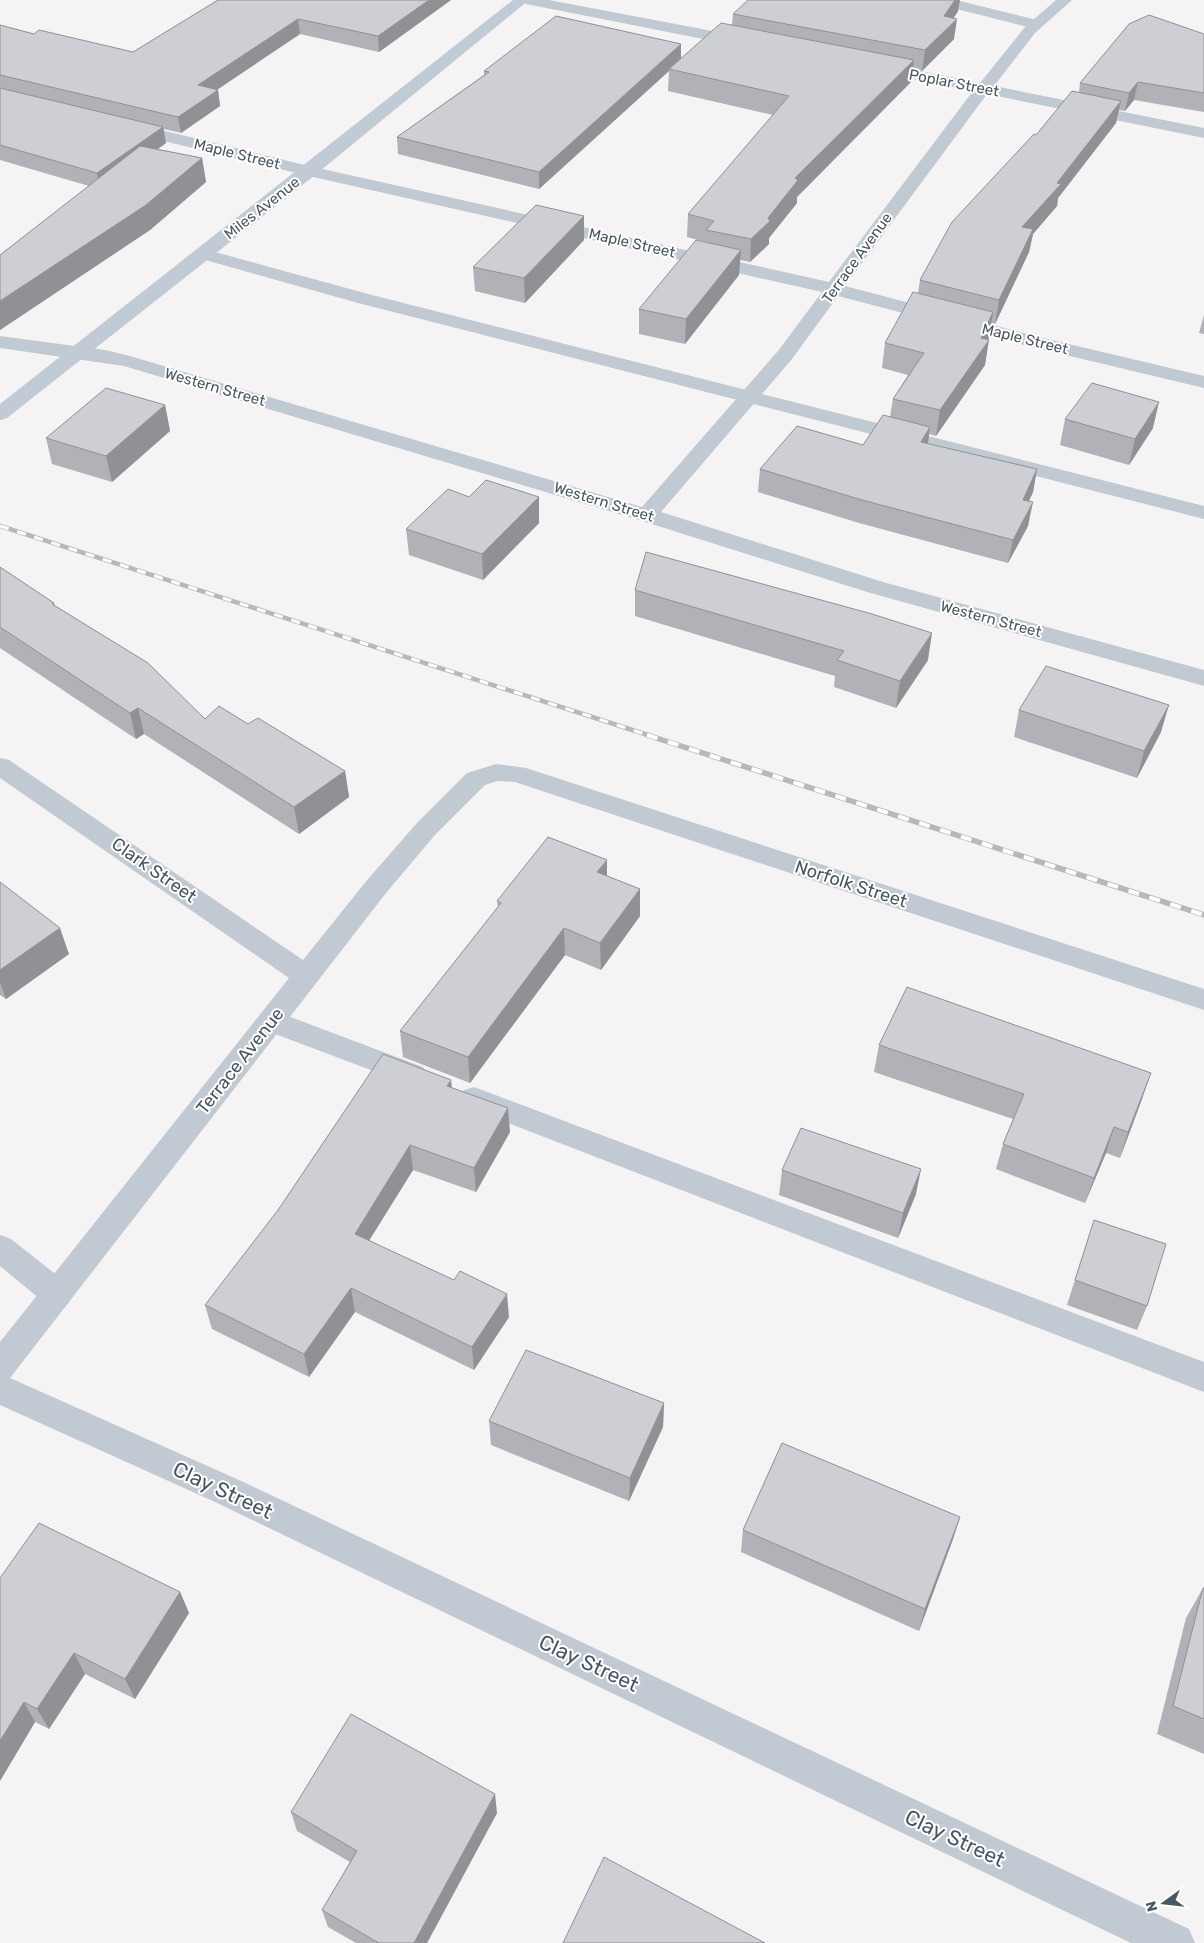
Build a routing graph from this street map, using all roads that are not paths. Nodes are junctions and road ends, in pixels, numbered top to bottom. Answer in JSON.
{"nodes":[{"id":1,"x":522,"y":0,"type":"edge"},
{"id":2,"x":526,"y":0,"type":"edge"},
{"id":3,"x":938,"y":0,"type":"edge"},
{"id":4,"x":1065,"y":0,"type":"edge"},
{"id":5,"x":977,"y":4,"type":"edge"},
{"id":6,"x":1036,"y":24,"type":"junction"},
{"id":7,"x":761,"y":45,"type":"edge"},
{"id":8,"x":858,"y":64,"type":"edge"},
{"id":9,"x":983,"y":89,"type":"junction"},
{"id":10,"x":108,"y":123,"type":"edge"},
{"id":11,"x":1204,"y":133,"type":"edge"},
{"id":12,"x":309,"y":171,"type":"junction"},
{"id":13,"x":204,"y":254,"type":"junction"},
{"id":14,"x":834,"y":289,"type":"junction"},
{"id":15,"x":0,"y":342,"type":"edge"},
{"id":16,"x":78,"y":352,"type":"junction"},
{"id":17,"x":1204,"y":382,"type":"edge"},
{"id":18,"x":748,"y":397,"type":"junction"},
{"id":19,"x":0,"y":414,"type":"edge"},
{"id":20,"x":1204,"y":513,"type":"edge"},
{"id":21,"x":647,"y":515,"type":"junction"},
{"id":22,"x":1204,"y":678,"type":"edge"},
{"id":23,"x":0,"y":766,"type":"edge"},
{"id":24,"x":496,"y":772,"type":"joint"},
{"id":25,"x":306,"y":976,"type":"junction"},
{"id":26,"x":1204,"y":1000,"type":"edge"},
{"id":27,"x":272,"y":1021,"type":"junction"},
{"id":28,"x":0,"y":1248,"type":"edge"},
{"id":29,"x":57,"y":1294,"type":"junction"},
{"id":30,"x":0,"y":1367,"type":"edge"},
{"id":31,"x":1204,"y":1377,"type":"edge"},
{"id":32,"x":0,"y":1389,"type":"edge"},
{"id":33,"x":1176,"y":1943,"type":"edge"}],
"edges":[{"from":1,"to":12,"type":"street","name":"Miles Avenue"},
{"from":2,"to":7,"type":"street"},
{"from":3,"to":5,"type":"street"},
{"from":4,"to":6,"type":"street","name":"Terrace Avenue"},
{"from":5,"to":6,"type":"street"},
{"from":6,"to":9,"type":"street","name":"Terrace Avenue"},
{"from":8,"to":9,"type":"street","name":"Poplar Street"},
{"from":9,"to":11,"type":"street","name":"Poplar Street"},
{"from":9,"to":14,"type":"street","name":"Terrace Avenue"},
{"from":10,"to":12,"type":"street","name":"Maple Street"},
{"from":12,"to":13,"type":"street","name":"Miles Avenue"},
{"from":12,"to":14,"type":"street","name":"Maple Street"},
{"from":13,"to":16,"type":"street","name":"Miles Avenue"},
{"from":13,"to":18,"type":"street"},
{"from":14,"to":17,"type":"street","name":"Maple Street"},
{"from":14,"to":18,"type":"street","name":"Terrace Avenue"},
{"from":15,"to":16,"type":"street","name":"Western Street"},
{"from":16,"to":19,"type":"street","name":"Miles Avenue"},
{"from":16,"to":21,"type":"street","name":"Western Street"},
{"from":18,"to":20,"type":"street"},
{"from":18,"to":21,"type":"street","name":"Terrace Avenue"},
{"from":21,"to":22,"type":"street","name":"Western Street"},
{"from":23,"to":25,"type":"street","name":"Clark Street"},
{"from":24,"to":25,"type":"street","name":"Terrace Avenue"},
{"from":24,"to":26,"type":"street","name":"Norfolk Street"},
{"from":25,"to":27,"type":"street","name":"Terrace Avenue"},
{"from":27,"to":29,"type":"street","name":"Terrace Avenue"},
{"from":27,"to":31,"type":"street"},
{"from":28,"to":29,"type":"street"},
{"from":29,"to":30,"type":"street","name":"Terrace Avenue"},
{"from":32,"to":33,"type":"street","name":"Clay Street"}]}
